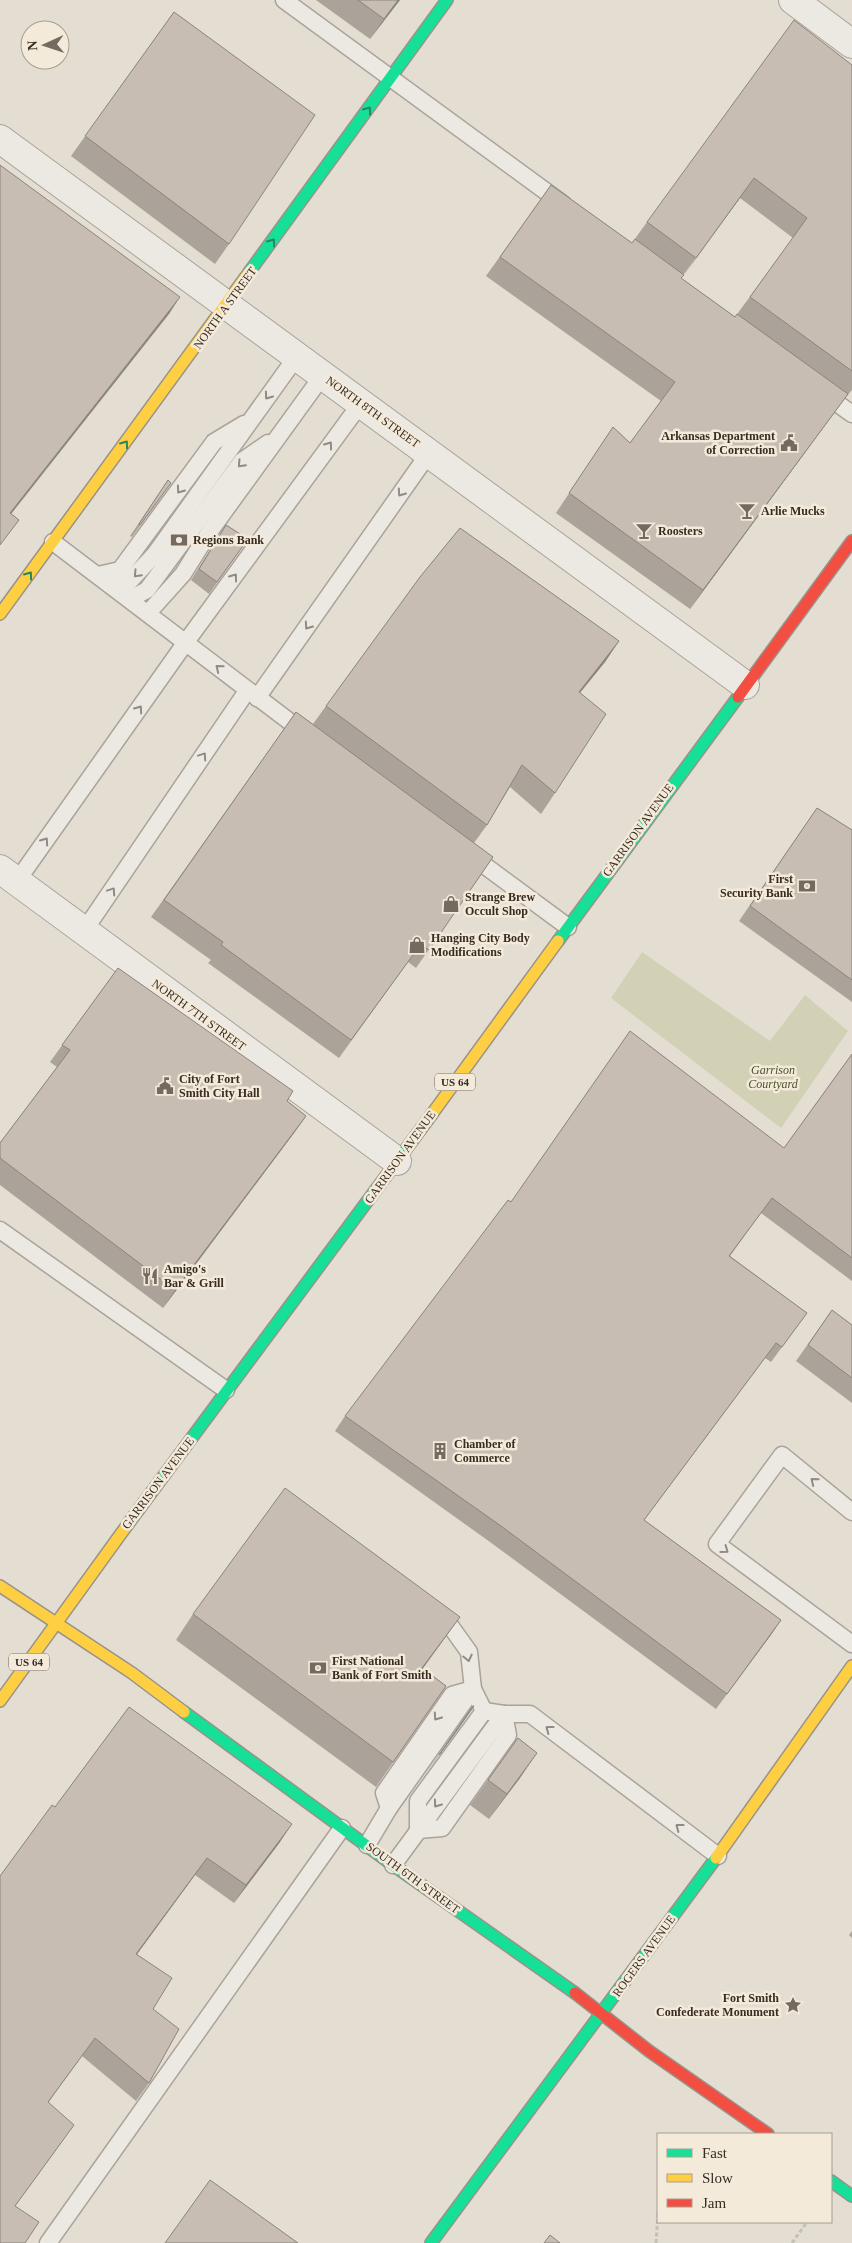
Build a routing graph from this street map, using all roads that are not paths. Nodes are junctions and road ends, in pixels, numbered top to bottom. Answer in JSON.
{"nodes":[{"id":1,"x":284,"y":0,"type":"edge"},
{"id":2,"x":447,"y":0,"type":"edge"},
{"id":3,"x":793,"y":0,"type":"edge"},
{"id":4,"x":852,"y":44,"type":"edge"},
{"id":5,"x":390,"y":78,"type":"junction"},
{"id":6,"x":0,"y":139,"type":"edge"},
{"id":7,"x":573,"y":212,"type":"edge"},
{"id":8,"x":227,"y":305,"type":"junction"},
{"id":9,"x":297,"y":356,"type":"junction"},
{"id":10,"x":323,"y":375,"type":"junction"},
{"id":11,"x":806,"y":381,"type":"edge"},
{"id":12,"x":361,"y":403,"type":"junction"},
{"id":13,"x":852,"y":414,"type":"edge"},
{"id":14,"x":251,"y":420,"type":"junction"},
{"id":15,"x":280,"y":434,"type":"junction"},
{"id":16,"x":429,"y":453,"type":"junction"},
{"id":17,"x":852,"y":541,"type":"edge"},
{"id":18,"x":53,"y":542,"type":"junction"},
{"id":19,"x":98,"y":575,"type":"junction"},
{"id":20,"x":115,"y":588,"type":"junction"},
{"id":21,"x":130,"y":598,"type":"junction"},
{"id":22,"x":148,"y":613,"type":"junction"},
{"id":23,"x":0,"y":614,"type":"edge"},
{"id":24,"x":186,"y":642,"type":"junction"},
{"id":25,"x":745,"y":684,"type":"junction"},
{"id":26,"x":252,"y":694,"type":"junction"},
{"id":27,"x":320,"y":745,"type":"edge"},
{"id":28,"x":455,"y":844,"type":"edge"},
{"id":29,"x":8,"y":875,"type":"edge"},
{"id":30,"x":568,"y":927,"type":"junction"},
{"id":31,"x":84,"y":931,"type":"junction"},
{"id":32,"x":398,"y":1161,"type":"junction"},
{"id":33,"x":0,"y":1230,"type":"edge"},
{"id":34,"x":226,"y":1390,"type":"junction"},
{"id":35,"x":852,"y":1512,"type":"edge"},
{"id":36,"x":0,"y":1586,"type":"edge"},
{"id":37,"x":444,"y":1616,"type":"edge"},
{"id":38,"x":57,"y":1622,"type":"junction"},
{"id":39,"x":852,"y":1644,"type":"edge"},
{"id":40,"x":852,"y":1666,"type":"edge"},
{"id":41,"x":473,"y":1689,"type":"junction"},
{"id":42,"x":0,"y":1701,"type":"edge"},
{"id":43,"x":484,"y":1711,"type":"junction"},
{"id":44,"x":504,"y":1714,"type":"junction"},
{"id":45,"x":342,"y":1828,"type":"junction"},
{"id":46,"x":418,"y":1830,"type":"junction"},
{"id":47,"x":367,"y":1845,"type":"junction"},
{"id":48,"x":718,"y":1856,"type":"junction"},
{"id":49,"x":393,"y":1865,"type":"junction"},
{"id":50,"x":602,"y":2014,"type":"junction"},
{"id":51,"x":767,"y":2133,"type":"edge"},
{"id":52,"x":832,"y":2182,"type":"edge"},
{"id":53,"x":852,"y":2196,"type":"edge"},
{"id":54,"x":48,"y":2243,"type":"edge"},
{"id":55,"x":432,"y":2243,"type":"edge"}],
"edges":[{"from":1,"to":5,"type":"lane"},
{"from":2,"to":5,"type":"street","name":"NORTH A STREET"},
{"from":3,"to":4,"type":"street"},
{"from":5,"to":7,"type":"lane"},
{"from":8,"to":5,"type":"street","name":"NORTH A STREET","one_way":true},
{"from":6,"to":8,"type":"street","name":"NORTH 8TH STREET"},
{"from":8,"to":9,"type":"street","name":"NORTH 8TH STREET"},
{"from":18,"to":8,"type":"street","name":"NORTH A STREET","one_way":true},
{"from":9,"to":10,"type":"street","name":"NORTH 8TH STREET"},
{"from":9,"to":14,"type":"lane","one_way":true},
{"from":10,"to":12,"type":"street","name":"NORTH 8TH STREET"},
{"from":10,"to":15,"type":"lane"},
{"from":11,"to":13,"type":"lane"},
{"from":12,"to":16,"type":"street","name":"NORTH 8TH STREET"},
{"from":24,"to":12,"type":"lane","one_way":true},
{"from":14,"to":19,"type":"lane","one_way":true},
{"from":14,"to":20,"type":"lane","one_way":true},
{"from":15,"to":21,"type":"lane","one_way":true},
{"from":15,"to":22,"type":"lane"},
{"from":16,"to":25,"type":"street","name":"NORTH 8TH STREET"},
{"from":16,"to":26,"type":"lane","one_way":true},
{"from":17,"to":25,"type":"street","name":"GARRISON AVENUE","number":"US 64"},
{"from":18,"to":19,"type":"lane"},
{"from":23,"to":18,"type":"street","name":"NORTH A STREET","one_way":true},
{"from":19,"to":20,"type":"lane"},
{"from":20,"to":21,"type":"lane"},
{"from":21,"to":22,"type":"lane"},
{"from":22,"to":24,"type":"lane"},
{"from":26,"to":24,"type":"lane","one_way":true},
{"from":29,"to":24,"type":"lane","one_way":true},
{"from":25,"to":30,"type":"street","name":"GARRISON AVENUE","number":"US 64"},
{"from":26,"to":27,"type":"lane"},
{"from":31,"to":26,"type":"lane","one_way":true},
{"from":28,"to":30,"type":"lane"},
{"from":29,"to":31,"type":"street","name":"NORTH 7TH STREET"},
{"from":30,"to":32,"type":"street","name":"GARRISON AVENUE","number":"US 64"},
{"from":31,"to":32,"type":"street","name":"NORTH 7TH STREET"},
{"from":32,"to":34,"type":"street","name":"GARRISON AVENUE","number":"US 64"},
{"from":33,"to":34,"type":"lane"},
{"from":34,"to":38,"type":"street","name":"GARRISON AVENUE","number":"US 64"},
{"from":35,"to":39,"type":"lane","one_way":true},
{"from":36,"to":38,"type":"street","name":"SOUTH 6TH STREET"},
{"from":37,"to":41,"type":"lane","one_way":true},
{"from":38,"to":42,"type":"street","name":"GARRISON AVENUE","number":"US 64"},
{"from":38,"to":45,"type":"street","name":"SOUTH 6TH STREET"},
{"from":40,"to":48,"type":"street","name":"ROGERS AVENUE"},
{"from":41,"to":43,"type":"lane"},
{"from":41,"to":47,"type":"lane","one_way":true},
{"from":43,"to":44,"type":"lane"},
{"from":43,"to":46,"type":"lane"},
{"from":44,"to":46,"type":"lane","one_way":true},
{"from":48,"to":44,"type":"lane","one_way":true},
{"from":45,"to":47,"type":"street","name":"SOUTH 6TH STREET"},
{"from":45,"to":54,"type":"lane"},
{"from":46,"to":49,"type":"lane"},
{"from":47,"to":49,"type":"street","name":"SOUTH 6TH STREET"},
{"from":48,"to":50,"type":"street","name":"ROGERS AVENUE"},
{"from":49,"to":50,"type":"street","name":"SOUTH 6TH STREET"},
{"from":50,"to":51,"type":"street","name":"SOUTH 6TH STREET"},
{"from":50,"to":55,"type":"street","name":"ROGERS AVENUE"},
{"from":52,"to":53,"type":"street"}]}
